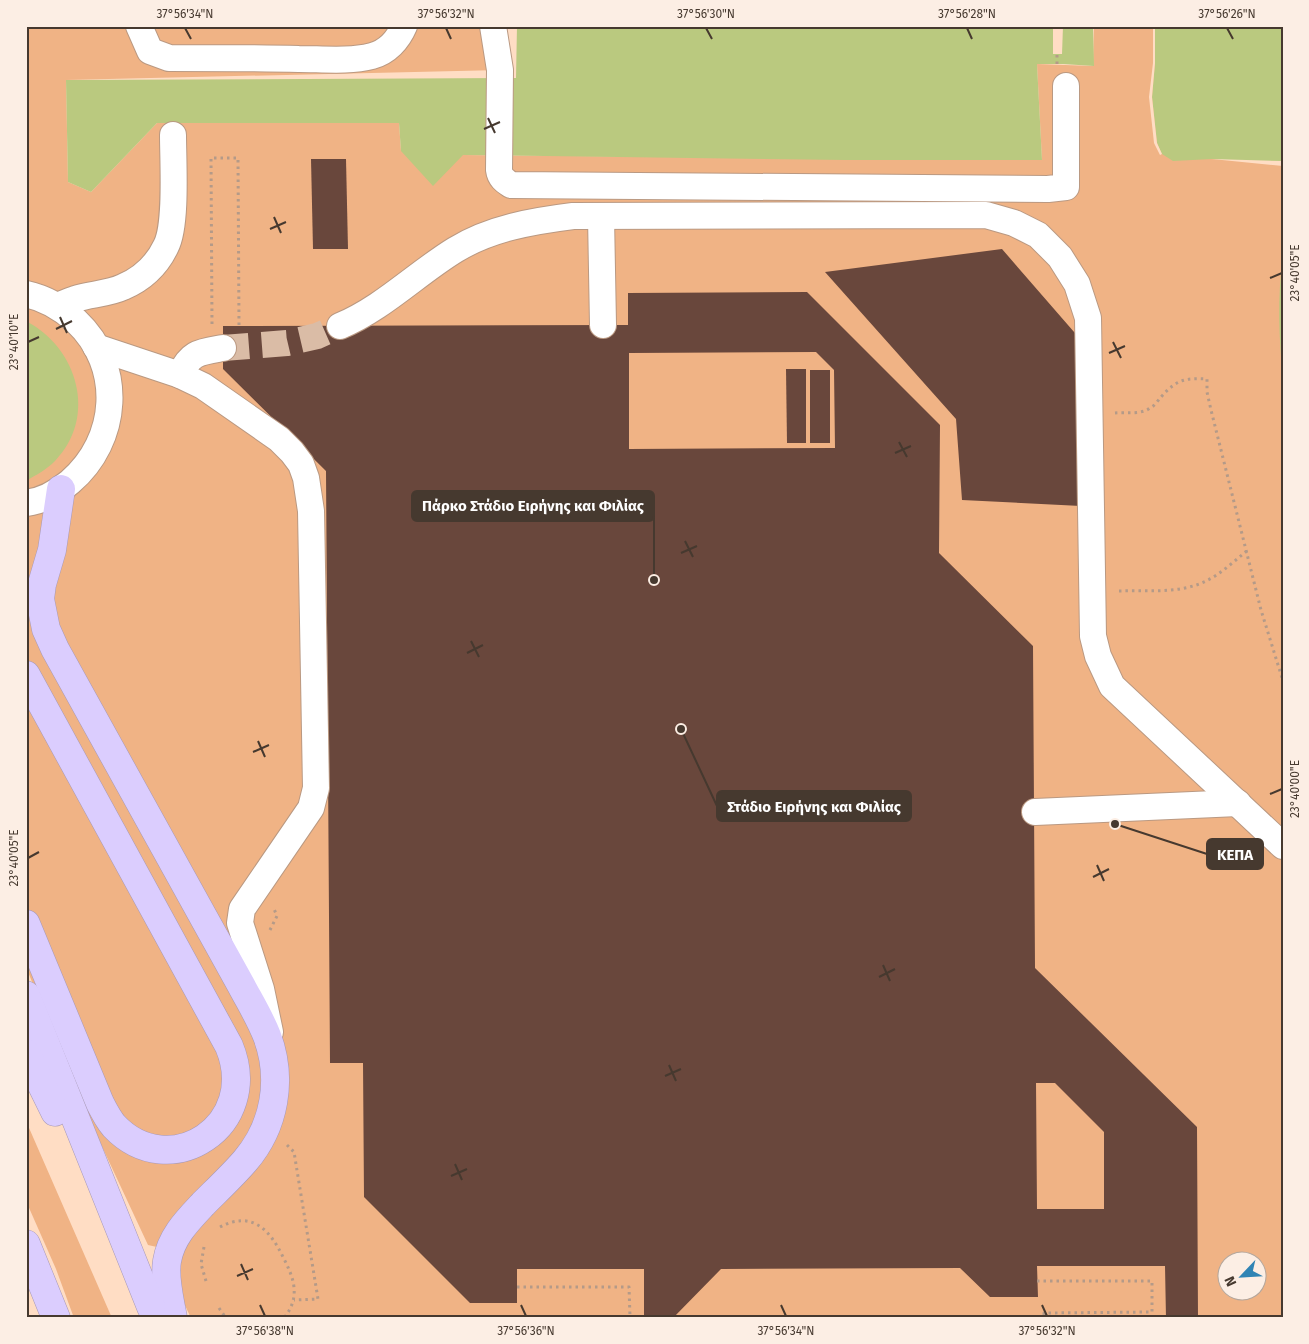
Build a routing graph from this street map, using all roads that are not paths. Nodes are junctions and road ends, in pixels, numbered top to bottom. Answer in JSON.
{"nodes":[{"id":1,"x":139,"y":26,"type":"edge"},
{"id":2,"x":404,"y":26,"type":"edge"},
{"id":3,"x":493,"y":26,"type":"edge"},
{"id":4,"x":1062,"y":75,"type":"road end"},
{"id":5,"x":173,"y":135,"type":"dead end"},
{"id":6,"x":601,"y":216,"type":"junction"},
{"id":7,"x":28,"y":293,"type":"edge"},
{"id":8,"x":57,"y":306,"type":"junction"},
{"id":9,"x":603,"y":325,"type":"dead end"},
{"id":10,"x":340,"y":326,"type":"tunnel mouth"},
{"id":11,"x":96,"y":347,"type":"junction"},
{"id":12,"x":218,"y":349,"type":"tunnel mouth"},
{"id":13,"x":180,"y":375,"type":"junction"},
{"id":14,"x":61,"y":489,"type":"junction"},
{"id":15,"x":26,"y":503,"type":"edge"},
{"id":16,"x":26,"y":675,"type":"edge"},
{"id":17,"x":1238,"y":803,"type":"junction"},
{"id":18,"x":1035,"y":812,"type":"dead end"},
{"id":19,"x":1283,"y":846,"type":"edge"},
{"id":20,"x":26,"y":924,"type":"edge"},
{"id":21,"x":26,"y":995,"type":"edge"},
{"id":22,"x":26,"y":1053,"type":"edge"},
{"id":23,"x":272,"y":1053,"type":"junction"},
{"id":24,"x":26,"y":1244,"type":"edge"},
{"id":25,"x":160,"y":1314,"type":"edge"},
{"id":26,"x":56,"y":1318,"type":"edge"}],
"edges":[{"from":1,"to":2,"type":"street"},
{"from":3,"to":4,"type":"street"},
{"from":5,"to":8,"type":"street"},
{"from":6,"to":9,"type":"street"},
{"from":6,"to":10,"type":"street"},
{"from":6,"to":17,"type":"street"},
{"from":7,"to":8,"type":"street"},
{"from":8,"to":11,"type":"street"},
{"from":11,"to":13,"type":"street"},
{"from":11,"to":14,"type":"street"},
{"from":12,"to":13,"type":"street"},
{"from":13,"to":23,"type":"street"},
{"from":14,"to":15,"type":"street"},
{"from":14,"to":23,"type":"highway"},
{"from":16,"to":20,"type":"highway"},
{"from":17,"to":18,"type":"street"},
{"from":17,"to":19,"type":"street"},
{"from":21,"to":25,"type":"highway"},
{"from":22,"to":25,"type":"highway"},
{"from":23,"to":25,"type":"highway"},
{"from":24,"to":26,"type":"highway"}]}
